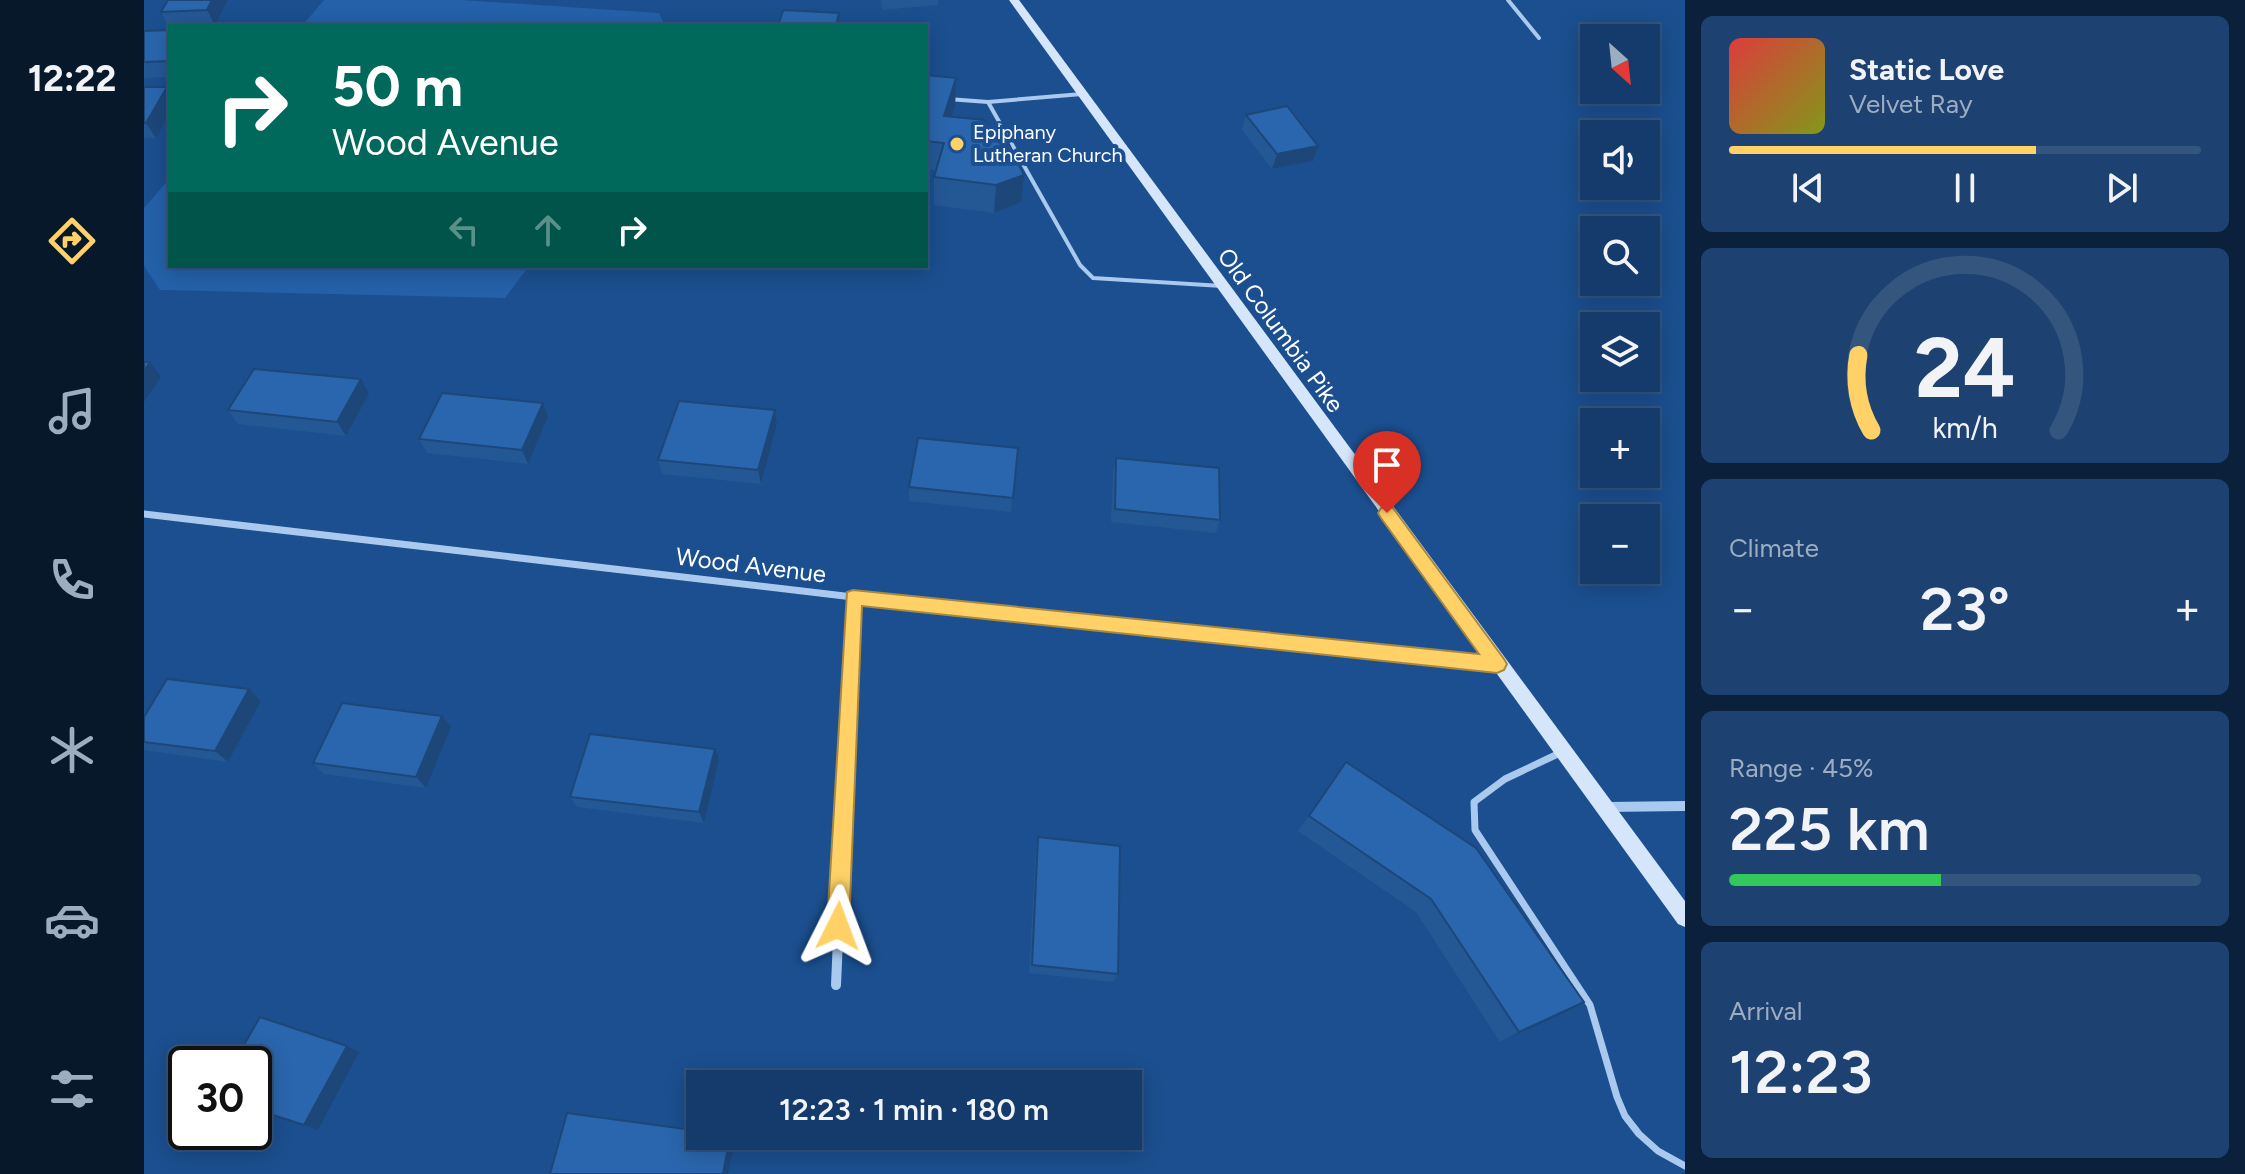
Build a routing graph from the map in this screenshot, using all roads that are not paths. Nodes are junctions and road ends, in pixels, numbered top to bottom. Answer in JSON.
{"nodes":[{"id":1,"x":1014,"y":0,"type":"edge"},
{"id":2,"x":1508,"y":0,"type":"edge"},
{"id":3,"x":1539,"y":38,"type":"dead end"},
{"id":4,"x":1082,"y":94,"type":"junction"},
{"id":5,"x":942,"y":98,"type":"edge"},
{"id":6,"x":988,"y":102,"type":"junction"},
{"id":7,"x":1222,"y":286,"type":"junction"},
{"id":8,"x":144,"y":514,"type":"edge"},
{"id":9,"x":853,"y":597,"type":"junction"},
{"id":10,"x":1497,"y":664,"type":"junction"},
{"id":11,"x":1562,"y":752,"type":"junction"},
{"id":12,"x":1685,"y":806,"type":"edge"},
{"id":13,"x":1603,"y":807,"type":"junction"},
{"id":14,"x":1685,"y":917,"type":"edge"},
{"id":15,"x":836,"y":985,"type":"dead end"},
{"id":16,"x":1685,"y":1166,"type":"edge"}],
"edges":[{"from":1,"to":4,"type":"main road","name":"Old Columbia Pike"},
{"from":2,"to":3,"type":"lane"},
{"from":4,"to":6,"type":"lane"},
{"from":4,"to":7,"type":"main road","name":"Old Columbia Pike"},
{"from":5,"to":6,"type":"lane"},
{"from":6,"to":7,"type":"lane"},
{"from":7,"to":10,"type":"main road","name":"Old Columbia Pike"},
{"from":8,"to":9,"type":"street","name":"Wood Avenue"},
{"from":9,"to":10,"type":"street","name":"Wood Avenue"},
{"from":9,"to":15,"type":"street"},
{"from":10,"to":11,"type":"main road","name":"Old Columbia Pike"},
{"from":11,"to":13,"type":"main road","name":"Old Columbia Pike"},
{"from":11,"to":16,"type":"lane"},
{"from":12,"to":13,"type":"street"},
{"from":13,"to":14,"type":"main road","name":"Old Columbia Pike"}]}
